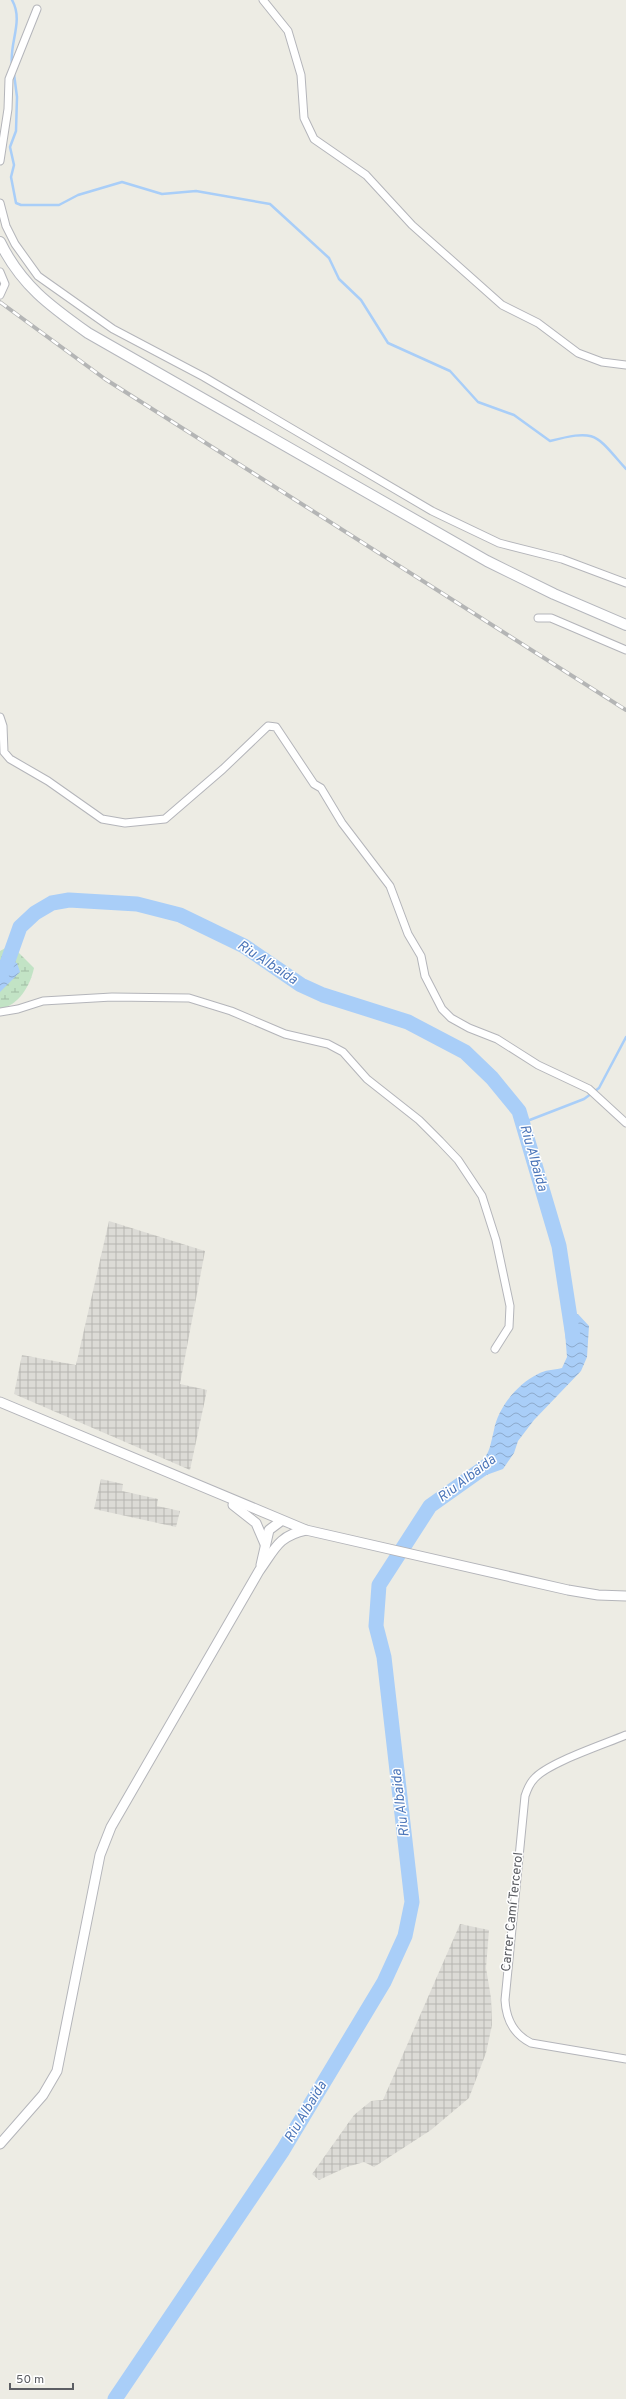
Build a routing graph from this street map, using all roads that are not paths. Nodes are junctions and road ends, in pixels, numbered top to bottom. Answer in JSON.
{"nodes":[{"id":1,"x":263,"y":0,"type":"edge"},
{"id":2,"x":37,"y":9,"type":"dead end"},
{"id":3,"x":0,"y":161,"type":"edge"},
{"id":4,"x":0,"y":203,"type":"edge"},
{"id":5,"x":0,"y":242,"type":"edge"},
{"id":6,"x":0,"y":272,"type":"edge"},
{"id":7,"x":0,"y":295,"type":"edge"},
{"id":8,"x":626,"y":365,"type":"edge"},
{"id":9,"x":626,"y":583,"type":"edge"},
{"id":10,"x":538,"y":618,"type":"dead end"},
{"id":11,"x":626,"y":625,"type":"edge"},
{"id":12,"x":626,"y":650,"type":"edge"},
{"id":13,"x":0,"y":717,"type":"edge"},
{"id":14,"x":0,"y":1012,"type":"edge"},
{"id":15,"x":626,"y":1123,"type":"edge"},
{"id":16,"x":495,"y":1349,"type":"dead end"},
{"id":17,"x":0,"y":1402,"type":"edge"},
{"id":18,"x":219,"y":1495,"type":"junction"},
{"id":19,"x":280,"y":1521,"type":"junction"},
{"id":20,"x":306,"y":1530,"type":"junction"},
{"id":21,"x":281,"y":1540,"type":"junction"},
{"id":22,"x":265,"y":1544,"type":"junction"},
{"id":23,"x":260,"y":1571,"type":"junction"},
{"id":24,"x":626,"y":1596,"type":"edge"},
{"id":25,"x":626,"y":1735,"type":"edge"},
{"id":26,"x":626,"y":2059,"type":"edge"},
{"id":27,"x":0,"y":2144,"type":"edge"}],
"edges":[{"from":1,"to":8,"type":"street"},
{"from":2,"to":3,"type":"street"},
{"from":4,"to":9,"type":"street"},
{"from":5,"to":11,"type":"main road"},
{"from":6,"to":7,"type":"street"},
{"from":10,"to":12,"type":"street"},
{"from":13,"to":15,"type":"street"},
{"from":14,"to":16,"type":"street"},
{"from":17,"to":18,"type":"street"},
{"from":18,"to":19,"type":"street"},
{"from":18,"to":22,"type":"street"},
{"from":19,"to":20,"type":"street"},
{"from":19,"to":21,"type":"street"},
{"from":19,"to":22,"type":"street"},
{"from":20,"to":21,"type":"street"},
{"from":20,"to":24,"type":"street"},
{"from":21,"to":23,"type":"street"},
{"from":22,"to":23,"type":"street"},
{"from":23,"to":27,"type":"street"},
{"from":25,"to":26,"type":"street","name":"Carrer Camí Tercerol"}]}
